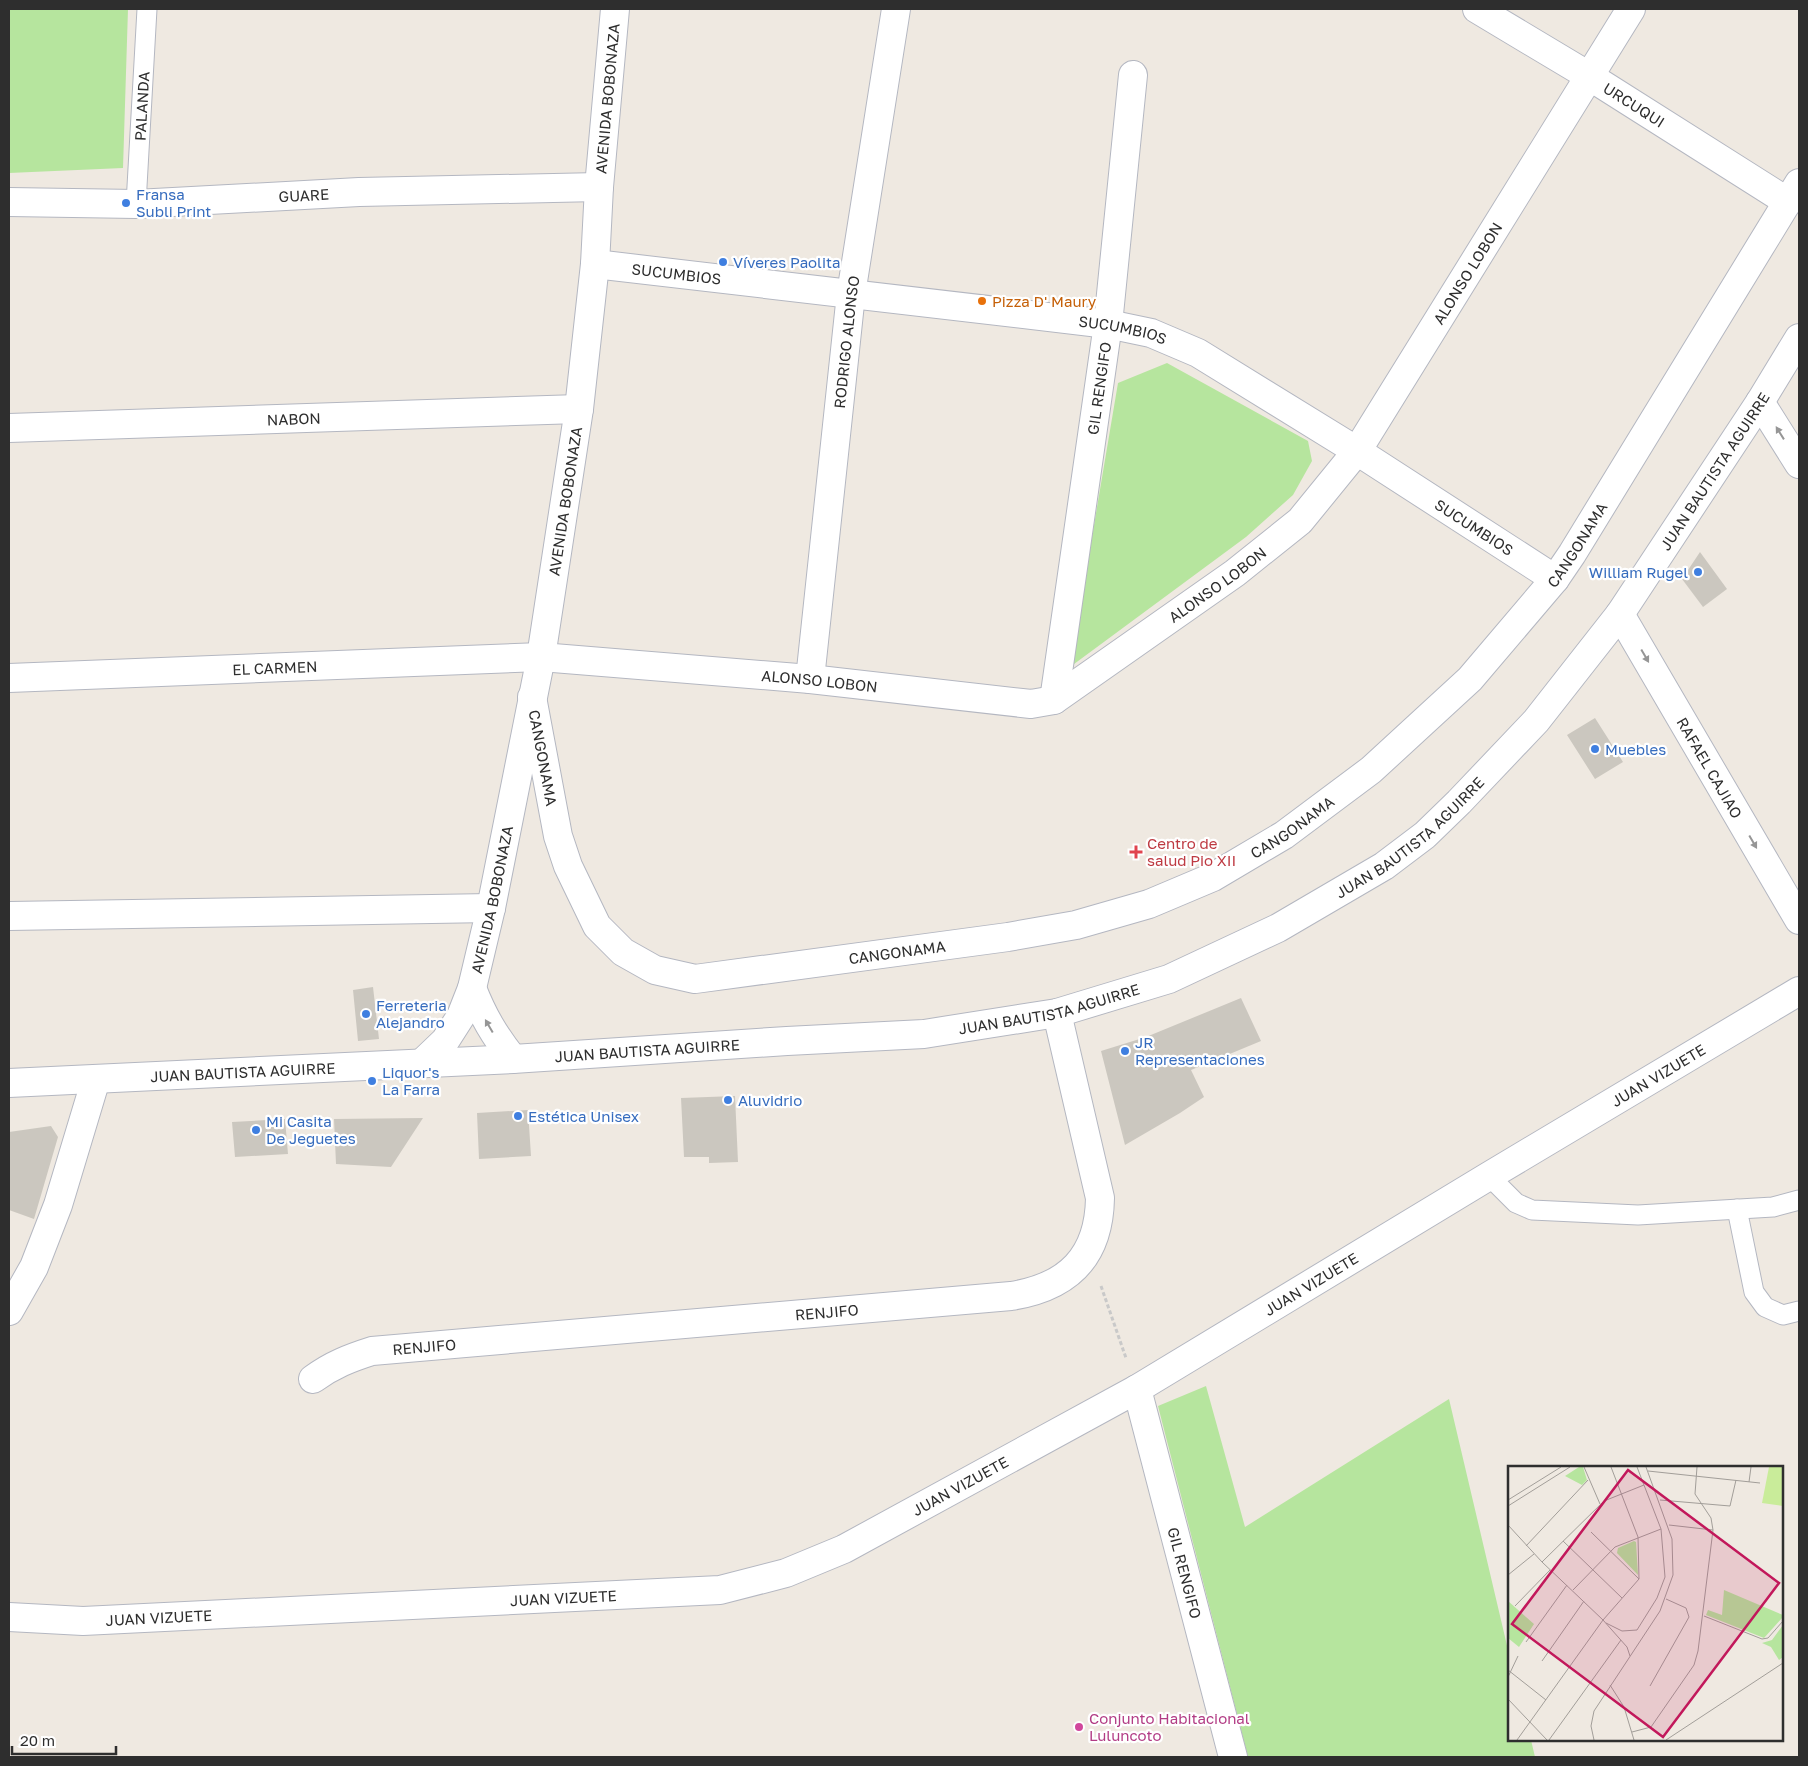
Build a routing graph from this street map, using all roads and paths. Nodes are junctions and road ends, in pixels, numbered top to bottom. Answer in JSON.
{"nodes":[{"id":1,"x":147,"y":9,"type":"edge"},
{"id":2,"x":615,"y":9,"type":"edge"},
{"id":3,"x":896,"y":9,"type":"edge"},
{"id":4,"x":1478,"y":9,"type":"edge"},
{"id":5,"x":1631,"y":9,"type":"edge"},
{"id":6,"x":1133,"y":76,"type":"dead end"},
{"id":7,"x":1589,"y":76,"type":"junction"},
{"id":8,"x":599,"y":187,"type":"junction"},
{"id":9,"x":1794,"y":193,"type":"edge"},
{"id":10,"x":9,"y":202,"type":"edge"},
{"id":11,"x":136,"y":204,"type":"junction"},
{"id":12,"x":595,"y":264,"type":"junction"},
{"id":13,"x":851,"y":294,"type":"junction"},
{"id":14,"x":1108,"y":324,"type":"junction"},
{"id":15,"x":1799,"y":338,"type":"edge"},
{"id":16,"x":1760,"y":402,"type":"junction"},
{"id":17,"x":579,"y":409,"type":"junction"},
{"id":18,"x":9,"y":428,"type":"edge"},
{"id":19,"x":1357,"y":451,"type":"junction"},
{"id":20,"x":1799,"y":464,"type":"edge"},
{"id":21,"x":1555,"y":578,"type":"junction"},
{"id":22,"x":1620,"y":614,"type":"junction"},
{"id":23,"x":541,"y":657,"type":"junction"},
{"id":24,"x":9,"y":678,"type":"edge"},
{"id":25,"x":810,"y":678,"type":"junction"},
{"id":26,"x":532,"y":697,"type":"junction"},
{"id":27,"x":1054,"y":700,"type":"junction"},
{"id":28,"x":491,"y":908,"type":"junction"},
{"id":29,"x":9,"y":916,"type":"edge"},
{"id":30,"x":1799,"y":920,"type":"edge"},
{"id":31,"x":472,"y":988,"type":"junction"},
{"id":32,"x":1799,"y":991,"type":"edge"},
{"id":33,"x":1057,"y":1013,"type":"junction"},
{"id":34,"x":513,"y":1059,"type":"junction"},
{"id":35,"x":423,"y":1062,"type":"junction"},
{"id":36,"x":96,"y":1079,"type":"junction"},
{"id":37,"x":9,"y":1083,"type":"edge"},
{"id":38,"x":1489,"y":1176,"type":"junction"},
{"id":39,"x":1799,"y":1200,"type":"edge"},
{"id":40,"x":1737,"y":1209,"type":"junction"},
{"id":41,"x":1088,"y":1250,"type":"junction"},
{"id":42,"x":9,"y":1311,"type":"edge"},
{"id":43,"x":1799,"y":1311,"type":"edge"},
{"id":44,"x":313,"y":1379,"type":"dead end"},
{"id":45,"x":1137,"y":1389,"type":"junction"},
{"id":46,"x":9,"y":1618,"type":"edge"},
{"id":47,"x":1233,"y":1757,"type":"edge"}],
"edges":[{"from":1,"to":11,"type":"lane","name":"PALANDA"},
{"from":2,"to":8,"type":"street","name":"AVENIDA BOBONAZA"},
{"from":3,"to":13,"type":"street","name":"RODRIGO ALONSO"},
{"from":4,"to":7,"type":"street","name":"URCUQUI"},
{"from":5,"to":7,"type":"street","name":"ALONSO LOBON"},
{"from":6,"to":14,"type":"street","name":"GIL RENGIFO"},
{"from":7,"to":9,"type":"street","name":"URCUQUI"},
{"from":7,"to":19,"type":"street","name":"ALONSO LOBON"},
{"from":8,"to":11,"type":"street","name":"GUARE"},
{"from":8,"to":12,"type":"street","name":"AVENIDA BOBONAZA"},
{"from":9,"to":21,"type":"street","name":"CANGONAMA"},
{"from":10,"to":11,"type":"street","name":"GUARE"},
{"from":12,"to":13,"type":"street","name":"SUCUMBIOS"},
{"from":12,"to":17,"type":"street","name":"AVENIDA BOBONAZA"},
{"from":13,"to":14,"type":"street","name":"SUCUMBIOS"},
{"from":13,"to":25,"type":"street","name":"RODRIGO ALONSO"},
{"from":14,"to":19,"type":"street","name":"SUCUMBIOS"},
{"from":14,"to":27,"type":"street","name":"GIL RENGIFO"},
{"from":15,"to":16,"type":"street","name":"JUAN BAUTISTA AGUIRRE"},
{"from":20,"to":16,"type":"street","one_way":true},
{"from":16,"to":22,"type":"street","name":"JUAN BAUTISTA AGUIRRE"},
{"from":17,"to":18,"type":"street","name":"NABON"},
{"from":17,"to":23,"type":"street","name":"AVENIDA BOBONAZA"},
{"from":19,"to":21,"type":"street","name":"SUCUMBIOS"},
{"from":19,"to":27,"type":"street","name":"ALONSO LOBON"},
{"from":21,"to":26,"type":"street","name":"CANGONAMA"},
{"from":22,"to":30,"type":"street","name":"RAFAEL CAJIAO","one_way":true},
{"from":22,"to":33,"type":"street","name":"JUAN BAUTISTA AGUIRRE"},
{"from":23,"to":24,"type":"street","name":"EL CARMEN"},
{"from":23,"to":25,"type":"street","name":"ALONSO LOBON"},
{"from":23,"to":26,"type":"street","name":"AVENIDA BOBONAZA"},
{"from":25,"to":27,"type":"street","name":"ALONSO LOBON"},
{"from":26,"to":28,"type":"street","name":"AVENIDA BOBONAZA"},
{"from":28,"to":29,"type":"street"},
{"from":28,"to":31,"type":"street","name":"AVENIDA BOBONAZA"},
{"from":34,"to":31,"type":"street","name":"AVENIDA BOBONAZA","one_way":true},
{"from":31,"to":35,"type":"street","name":"AVENIDA BOBONAZA"},
{"from":32,"to":38,"type":"street","name":"JUAN VIZUETE"},
{"from":33,"to":34,"type":"street","name":"JUAN BAUTISTA AGUIRRE"},
{"from":33,"to":41,"type":"street","name":"RENJIFO"},
{"from":34,"to":35,"type":"street","name":"JUAN BAUTISTA AGUIRRE"},
{"from":35,"to":36,"type":"street","name":"JUAN BAUTISTA AGUIRRE"},
{"from":36,"to":37,"type":"street","name":"JUAN BAUTISTA AGUIRRE"},
{"from":36,"to":42,"type":"street"},
{"from":38,"to":40,"type":"lane"},
{"from":38,"to":45,"type":"street","name":"JUAN VIZUETE"},
{"from":39,"to":40,"type":"lane"},
{"from":40,"to":43,"type":"lane"},
{"from":41,"to":44,"type":"street","name":"RENJIFO"},
{"from":41,"to":45,"type":"path"},
{"from":45,"to":46,"type":"street","name":"JUAN VIZUETE"},
{"from":45,"to":47,"type":"street","name":"GIL RENGIFO"}]}
